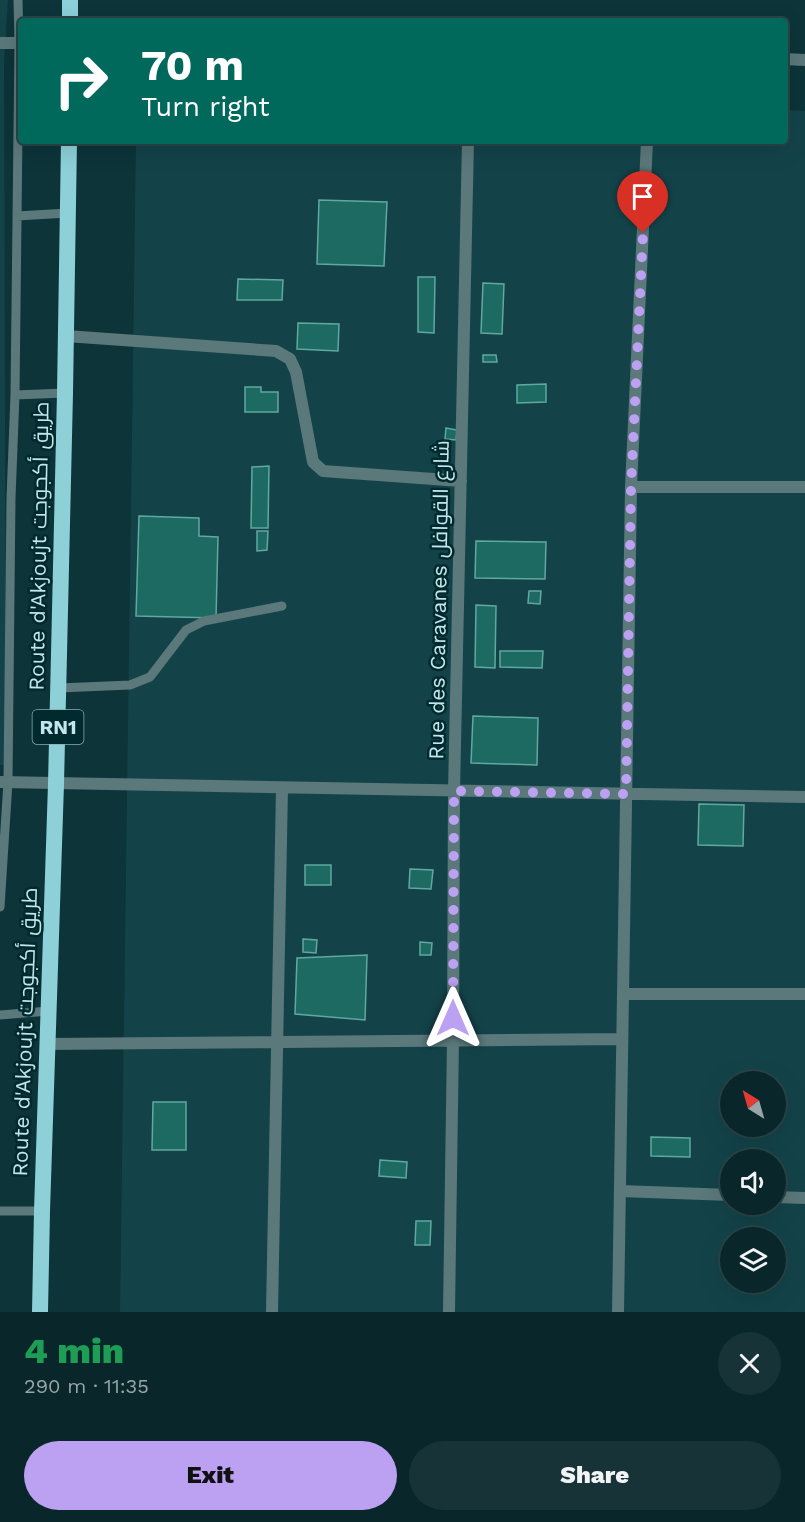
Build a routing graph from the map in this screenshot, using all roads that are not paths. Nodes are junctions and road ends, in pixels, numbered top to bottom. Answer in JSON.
{"nodes":[{"id":1,"x":18,"y":0,"type":"edge"},
{"id":2,"x":70,"y":0,"type":"edge"},
{"id":3,"x":19,"y":18,"type":"edge"},
{"id":4,"x":70,"y":18,"type":"edge"},
{"id":5,"x":0,"y":43,"type":"edge"},
{"id":6,"x":18,"y":43,"type":"edge"},
{"id":7,"x":788,"y":59,"type":"edge"},
{"id":8,"x":805,"y":60,"type":"edge"},
{"id":9,"x":18,"y":130,"type":"edge"},
{"id":10,"x":69,"y":144,"type":"edge"},
{"id":11,"x":468,"y":144,"type":"edge"},
{"id":12,"x":647,"y":144,"type":"edge"},
{"id":13,"x":68,"y":213,"type":"junction"},
{"id":14,"x":16,"y":216,"type":"junction"},
{"id":15,"x":66,"y":336,"type":"junction"},
{"id":16,"x":65,"y":393,"type":"junction"},
{"id":17,"x":15,"y":395,"type":"junction"},
{"id":18,"x":461,"y":481,"type":"junction"},
{"id":19,"x":631,"y":487,"type":"junction"},
{"id":20,"x":805,"y":487,"type":"edge"},
{"id":21,"x":282,"y":606,"type":"dead end"},
{"id":22,"x":59,"y":688,"type":"junction"},
{"id":23,"x":4,"y":782,"type":"edge"},
{"id":24,"x":56,"y":784,"type":"junction"},
{"id":25,"x":282,"y":788,"type":"junction"},
{"id":26,"x":454,"y":791,"type":"junction"},
{"id":27,"x":626,"y":794,"type":"junction"},
{"id":28,"x":805,"y":797,"type":"edge"},
{"id":29,"x":0,"y":907,"type":"edge"},
{"id":30,"x":805,"y":993,"type":"edge"},
{"id":31,"x":623,"y":994,"type":"junction"},
{"id":32,"x":49,"y":1011,"type":"junction"},
{"id":33,"x":0,"y":1015,"type":"edge"},
{"id":34,"x":622,"y":1039,"type":"junction"},
{"id":35,"x":453,"y":1040,"type":"junction"},
{"id":36,"x":277,"y":1042,"type":"junction"},
{"id":37,"x":47,"y":1044,"type":"junction"},
{"id":38,"x":620,"y":1191,"type":"junction"},
{"id":39,"x":720,"y":1195,"type":"edge"},
{"id":40,"x":786,"y":1197,"type":"edge"},
{"id":41,"x":805,"y":1198,"type":"edge"},
{"id":42,"x":0,"y":1211,"type":"edge"},
{"id":43,"x":42,"y":1211,"type":"junction"},
{"id":44,"x":40,"y":1312,"type":"edge"},
{"id":45,"x":272,"y":1312,"type":"edge"},
{"id":46,"x":449,"y":1312,"type":"edge"},
{"id":47,"x":618,"y":1312,"type":"edge"}],
"edges":[{"from":1,"to":3,"type":"lane"},
{"from":2,"to":4,"type":"highway"},
{"from":5,"to":6,"type":"street"},
{"from":7,"to":8,"type":"street"},
{"from":9,"to":14,"type":"lane"},
{"from":10,"to":13,"type":"highway","name":"Route d'Akjoujt طريق أكجوجت","number":"RN1"},
{"from":11,"to":18,"type":"street","name":"Rue des Caravanes شارع القوافل"},
{"from":12,"to":19,"type":"street"},
{"from":13,"to":14,"type":"lane"},
{"from":13,"to":15,"type":"highway","name":"Route d'Akjoujt طريق أكجوجت","number":"RN1"},
{"from":14,"to":17,"type":"lane"},
{"from":15,"to":16,"type":"highway","name":"Route d'Akjoujt طريق أكجوجت","number":"RN1"},
{"from":15,"to":18,"type":"street"},
{"from":16,"to":17,"type":"lane"},
{"from":16,"to":22,"type":"highway","name":"Route d'Akjoujt طريق أكجوجت","number":"RN1"},
{"from":17,"to":23,"type":"lane"},
{"from":18,"to":26,"type":"street","name":"Rue des Caravanes شارع القوافل"},
{"from":19,"to":20,"type":"street"},
{"from":19,"to":27,"type":"street"},
{"from":21,"to":22,"type":"lane"},
{"from":22,"to":24,"type":"highway","name":"Route d'Akjoujt طريق أكجوجت","number":"RN1"},
{"from":23,"to":24,"type":"street"},
{"from":23,"to":29,"type":"lane"},
{"from":24,"to":25,"type":"street"},
{"from":24,"to":32,"type":"highway","name":"Route d'Akjoujt طريق أكجوجت","number":"RN1"},
{"from":25,"to":26,"type":"street"},
{"from":25,"to":36,"type":"street"},
{"from":26,"to":27,"type":"street"},
{"from":26,"to":35,"type":"street","name":"Rue des Caravanes شارع القوافل"},
{"from":27,"to":28,"type":"street"},
{"from":27,"to":31,"type":"street"},
{"from":30,"to":31,"type":"street"},
{"from":31,"to":34,"type":"street"},
{"from":32,"to":33,"type":"lane"},
{"from":32,"to":37,"type":"highway","name":"Route d'Akjoujt طريق أكجوجت","number":"RN1"},
{"from":34,"to":35,"type":"street"},
{"from":34,"to":38,"type":"street"},
{"from":35,"to":36,"type":"street"},
{"from":35,"to":46,"type":"street","name":"Rue des Caravanes شارع القوافل"},
{"from":36,"to":37,"type":"street"},
{"from":36,"to":45,"type":"street"},
{"from":37,"to":43,"type":"highway","name":"Route d'Akjoujt طريق أكجوجت","number":"RN1"},
{"from":38,"to":39,"type":"street"},
{"from":38,"to":47,"type":"street"},
{"from":40,"to":41,"type":"street"},
{"from":42,"to":43,"type":"lane"},
{"from":43,"to":44,"type":"highway","name":"Route d'Akjoujt طريق أكجوجت","number":"RN1"}]}
